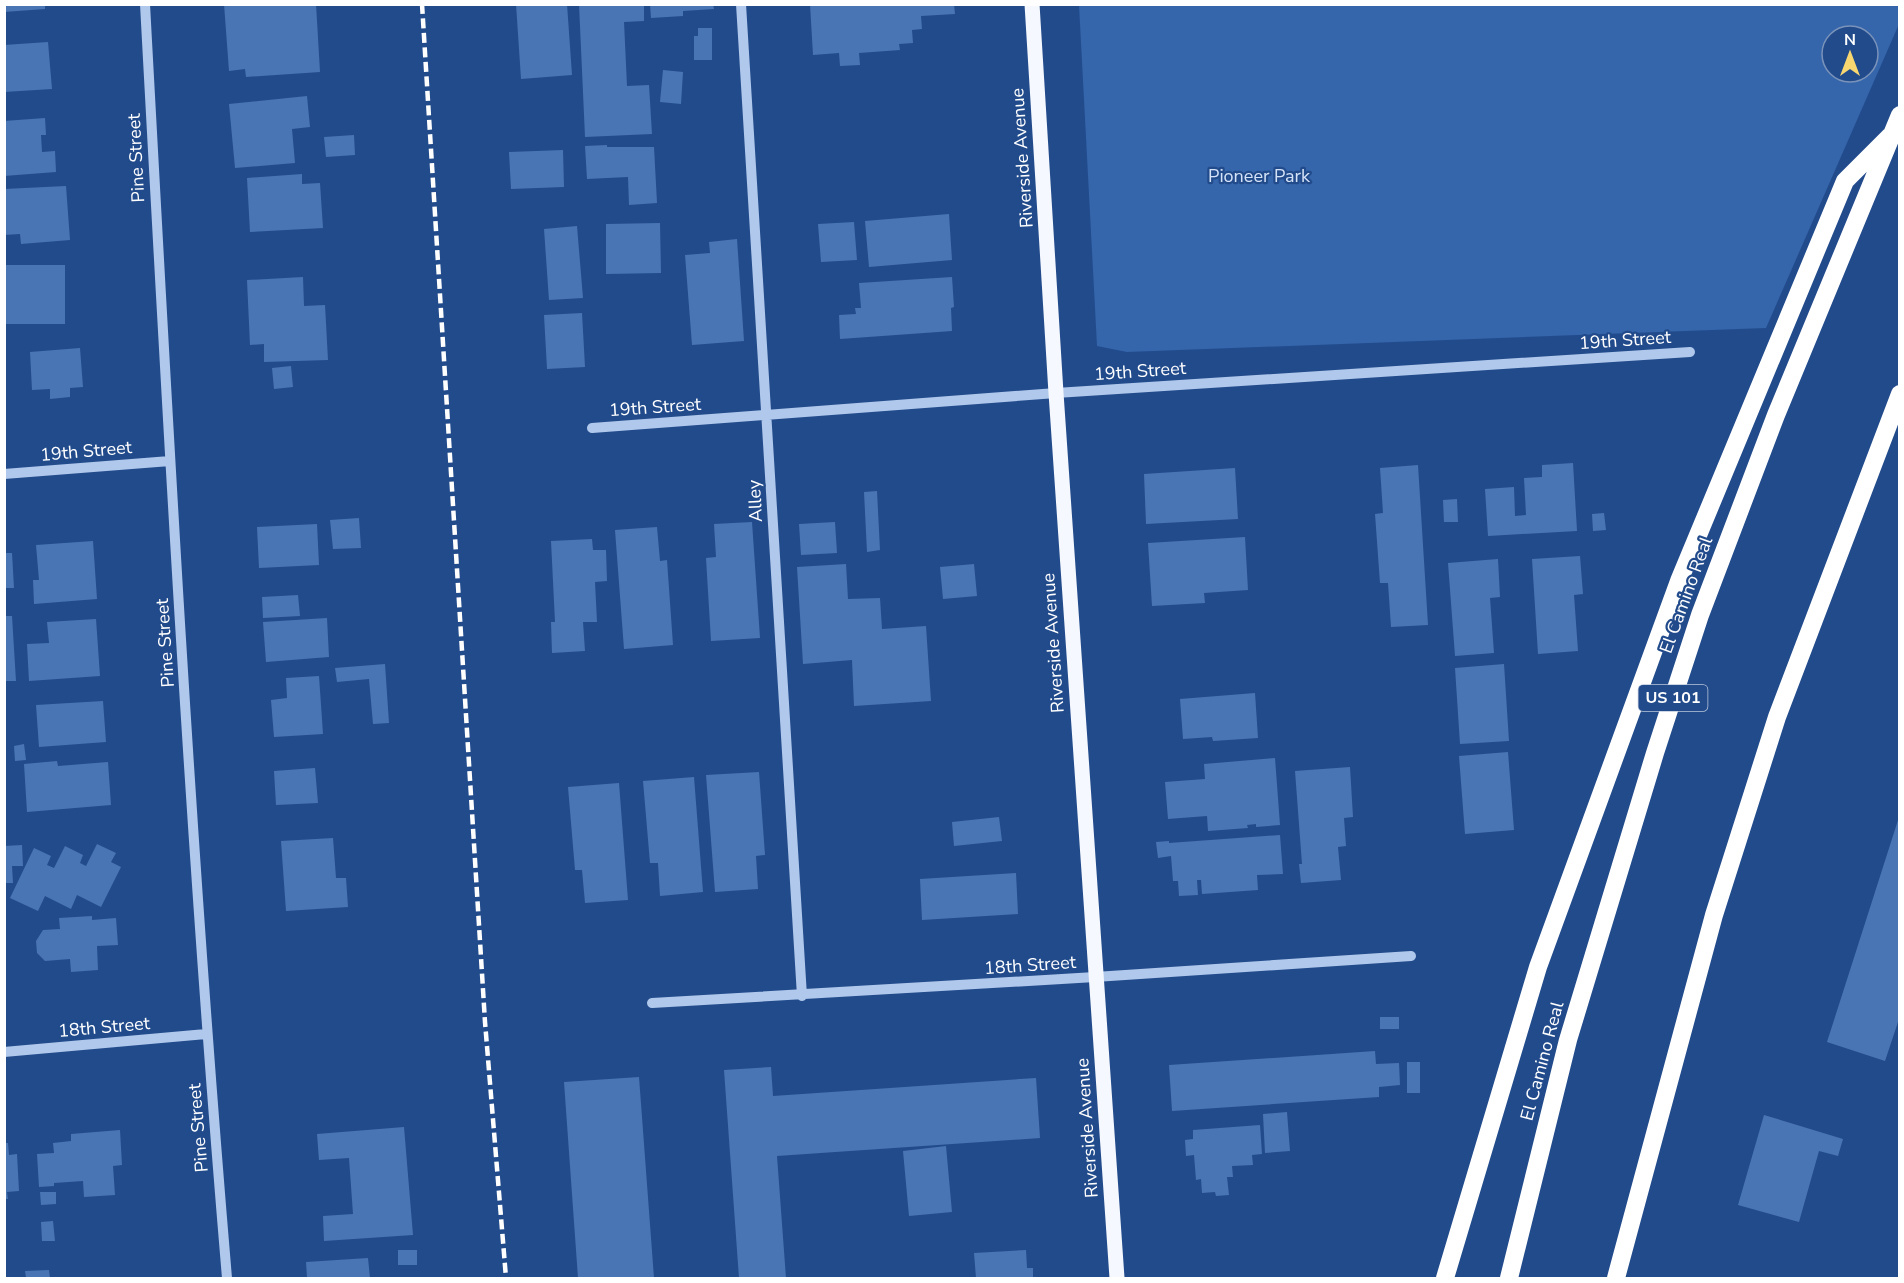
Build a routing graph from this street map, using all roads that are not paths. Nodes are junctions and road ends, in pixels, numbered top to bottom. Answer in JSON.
{"nodes":[{"id":1,"x":145,"y":4,"type":"edge"},
{"id":2,"x":741,"y":4,"type":"edge"},
{"id":3,"x":1032,"y":4,"type":"edge"},
{"id":4,"x":1899,"y":115,"type":"edge"},
{"id":5,"x":1890,"y":136,"type":"junction"},
{"id":6,"x":1690,"y":352,"type":"dead end"},
{"id":7,"x":1056,"y":393,"type":"junction"},
{"id":8,"x":1899,"y":394,"type":"edge"},
{"id":9,"x":767,"y":416,"type":"junction"},
{"id":10,"x":592,"y":428,"type":"dead end"},
{"id":11,"x":170,"y":461,"type":"junction"},
{"id":12,"x":4,"y":474,"type":"edge"},
{"id":13,"x":1411,"y":956,"type":"dead end"},
{"id":14,"x":1095,"y":977,"type":"junction"},
{"id":15,"x":801,"y":996,"type":"junction"},
{"id":16,"x":652,"y":1003,"type":"dead end"},
{"id":17,"x":206,"y":1034,"type":"junction"},
{"id":18,"x":4,"y":1052,"type":"edge"},
{"id":19,"x":227,"y":1278,"type":"edge"},
{"id":20,"x":1117,"y":1278,"type":"edge"},
{"id":21,"x":1445,"y":1278,"type":"edge"},
{"id":22,"x":1509,"y":1278,"type":"edge"},
{"id":23,"x":1616,"y":1278,"type":"edge"}],
"edges":[{"from":1,"to":11,"type":"street","name":"Pine Street"},
{"from":2,"to":9,"type":"street","name":"Alley"},
{"from":3,"to":7,"type":"main road","name":"Riverside Avenue"},
{"from":4,"to":5,"type":"highway","name":"El Camino Real","number":"US 101"},
{"from":5,"to":21,"type":"highway"},
{"from":5,"to":22,"type":"highway","name":"El Camino Real","number":"US 101"},
{"from":6,"to":7,"type":"street","name":"19th Street"},
{"from":7,"to":9,"type":"street","name":"19th Street"},
{"from":7,"to":14,"type":"main road","name":"Riverside Avenue"},
{"from":8,"to":23,"type":"highway"},
{"from":9,"to":10,"type":"street","name":"19th Street"},
{"from":9,"to":15,"type":"street","name":"Alley"},
{"from":11,"to":12,"type":"street","name":"19th Street"},
{"from":11,"to":17,"type":"street","name":"Pine Street"},
{"from":13,"to":14,"type":"street","name":"18th Street"},
{"from":14,"to":15,"type":"street","name":"18th Street"},
{"from":14,"to":20,"type":"main road","name":"Riverside Avenue"},
{"from":15,"to":16,"type":"street","name":"18th Street"},
{"from":17,"to":18,"type":"street","name":"18th Street"},
{"from":17,"to":19,"type":"street","name":"Pine Street"}]}
